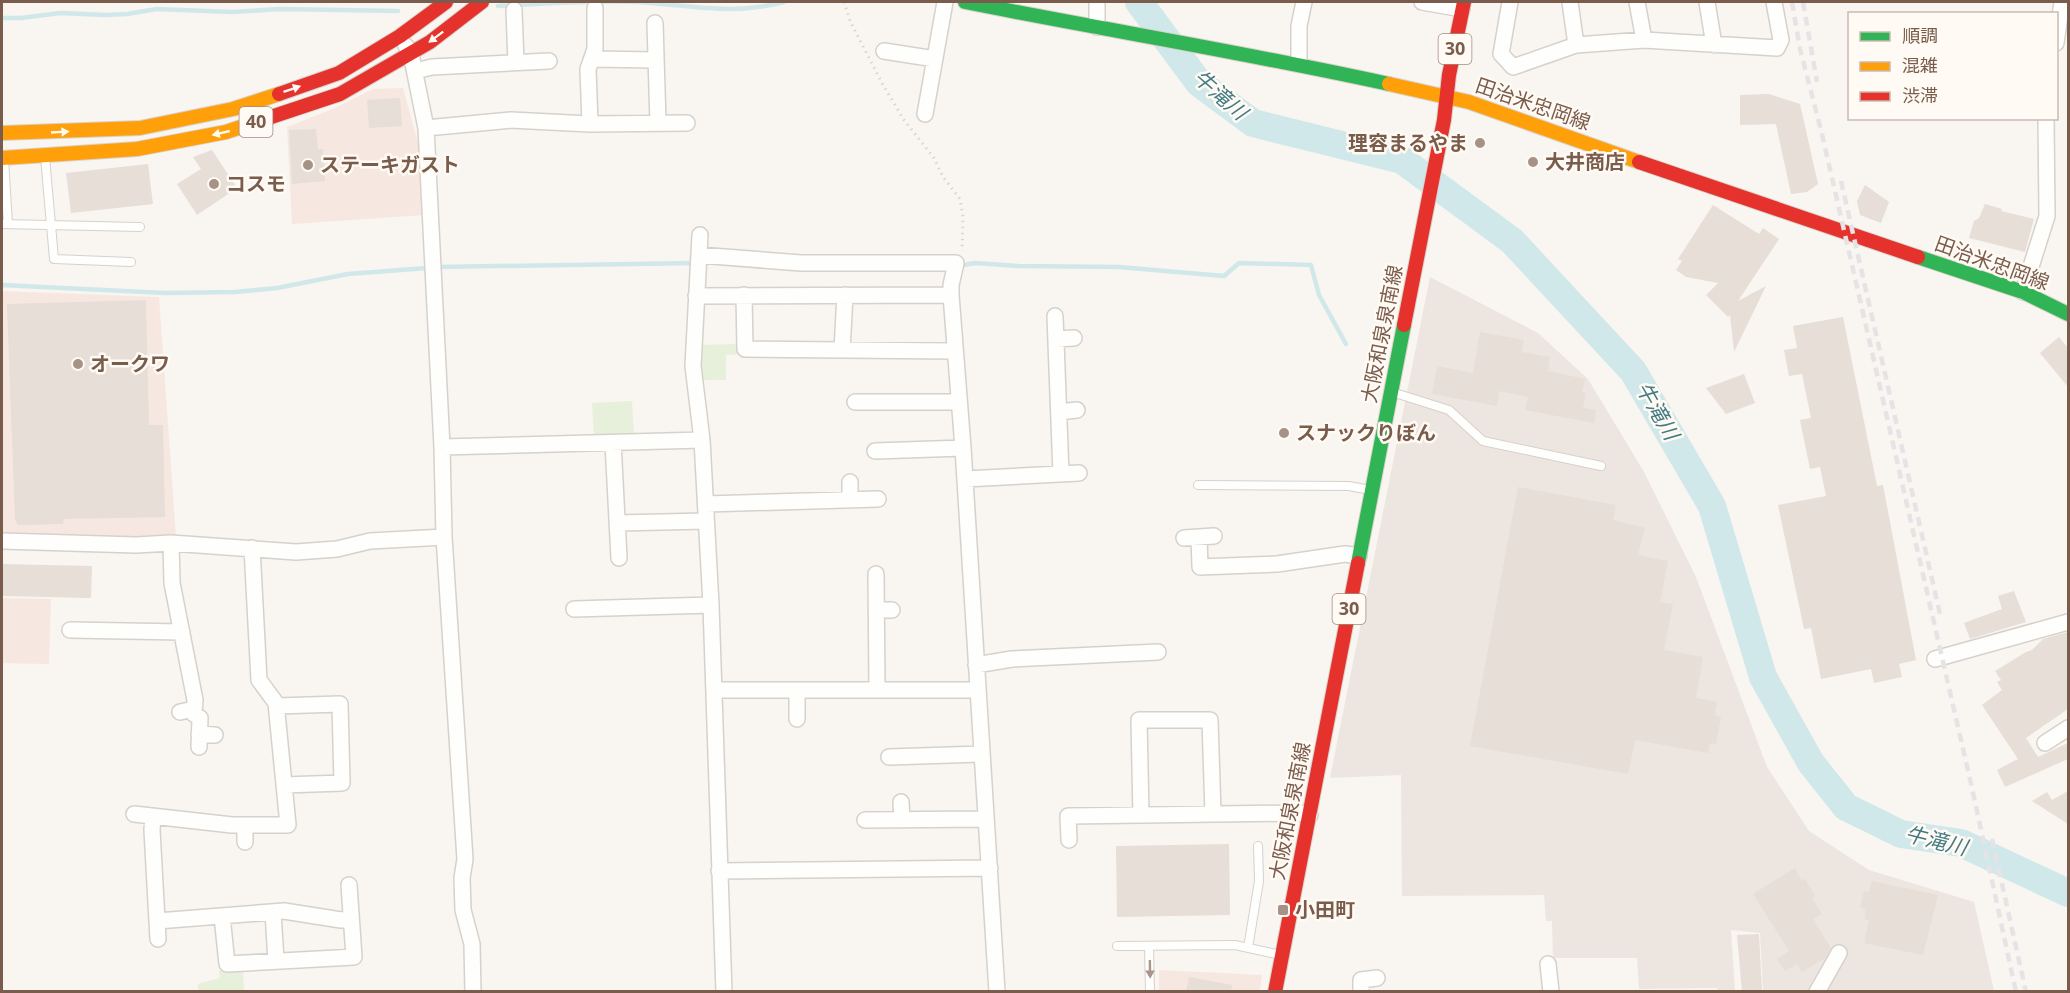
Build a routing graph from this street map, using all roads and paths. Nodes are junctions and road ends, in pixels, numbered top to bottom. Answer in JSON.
{"nodes":[{"id":1,"x":446,"y":2,"type":"edge"},
{"id":2,"x":482,"y":2,"type":"edge"},
{"id":3,"x":844,"y":2,"type":"edge"},
{"id":4,"x":945,"y":2,"type":"edge"},
{"id":5,"x":965,"y":2,"type":"edge"},
{"id":6,"x":1097,"y":2,"type":"edge"},
{"id":7,"x":1304,"y":2,"type":"edge"},
{"id":8,"x":1422,"y":2,"type":"edge"},
{"id":9,"x":1510,"y":2,"type":"edge"},
{"id":10,"x":1570,"y":2,"type":"edge"},
{"id":11,"x":1637,"y":2,"type":"edge"},
{"id":12,"x":1707,"y":2,"type":"edge"},
{"id":13,"x":1774,"y":2,"type":"edge"},
{"id":14,"x":2062,"y":2,"type":"edge"},
{"id":15,"x":1463,"y":5,"type":"edge"},
{"id":16,"x":595,"y":8,"type":"dead end"},
{"id":17,"x":514,"y":10,"type":"dead end"},
{"id":18,"x":655,"y":23,"type":"dead end"},
{"id":19,"x":1097,"y":27,"type":"junction"},
{"id":20,"x":2058,"y":29,"type":"edge"},
{"id":21,"x":400,"y":36,"type":"junction"},
{"id":22,"x":1644,"y":40,"type":"junction"},
{"id":23,"x":1576,"y":45,"type":"junction"},
{"id":24,"x":1714,"y":45,"type":"junction"},
{"id":25,"x":884,"y":51,"type":"dead end"},
{"id":26,"x":411,"y":54,"type":"junction"},
{"id":27,"x":593,"y":58,"type":"junction"},
{"id":28,"x":935,"y":59,"type":"junction"},
{"id":29,"x":656,"y":60,"type":"junction"},
{"id":30,"x":549,"y":62,"type":"dead end"},
{"id":31,"x":516,"y":63,"type":"junction"},
{"id":32,"x":1299,"y":64,"type":"junction"},
{"id":33,"x":415,"y":71,"type":"junction"},
{"id":34,"x":1447,"y":97,"type":"junction"},
{"id":35,"x":925,"y":114,"type":"dead end"},
{"id":36,"x":2046,"y":120,"type":"edge"},
{"id":37,"x":658,"y":123,"type":"junction"},
{"id":38,"x":687,"y":123,"type":"dead end"},
{"id":39,"x":590,"y":124,"type":"junction"},
{"id":40,"x":426,"y":128,"type":"junction"},
{"id":41,"x":2,"y":133,"type":"edge"},
{"id":42,"x":45,"y":156,"type":"junction"},
{"id":43,"x":3,"y":158,"type":"edge"},
{"id":44,"x":5,"y":224,"type":"edge"},
{"id":45,"x":51,"y":225,"type":"junction"},
{"id":46,"x":140,"y":227,"type":"dead end"},
{"id":47,"x":700,"y":235,"type":"dead end"},
{"id":48,"x":699,"y":261,"type":"junction"},
{"id":49,"x":131,"y":262,"type":"dead end"},
{"id":50,"x":955,"y":266,"type":"junction"},
{"id":51,"x":2023,"y":292,"type":"junction"},
{"id":52,"x":951,"y":294,"type":"junction"},
{"id":53,"x":744,"y":295,"type":"junction"},
{"id":54,"x":845,"y":295,"type":"junction"},
{"id":55,"x":696,"y":296,"type":"junction"},
{"id":56,"x":2068,"y":314,"type":"edge"},
{"id":57,"x":1055,"y":316,"type":"dead end"},
{"id":58,"x":1074,"y":338,"type":"dead end"},
{"id":59,"x":1056,"y":339,"type":"junction"},
{"id":60,"x":842,"y":350,"type":"junction"},
{"id":61,"x":955,"y":351,"type":"junction"},
{"id":62,"x":1390,"y":392,"type":"junction"},
{"id":63,"x":855,"y":402,"type":"dead end"},
{"id":64,"x":958,"y":402,"type":"junction"},
{"id":65,"x":1077,"y":410,"type":"dead end"},
{"id":66,"x":1059,"y":412,"type":"junction"},
{"id":67,"x":702,"y":440,"type":"junction"},
{"id":68,"x":613,"y":443,"type":"junction"},
{"id":69,"x":442,"y":447,"type":"junction"},
{"id":70,"x":963,"y":448,"type":"junction"},
{"id":71,"x":875,"y":451,"type":"dead end"},
{"id":72,"x":1601,"y":466,"type":"dead end"},
{"id":73,"x":1079,"y":473,"type":"dead end"},
{"id":74,"x":1061,"y":474,"type":"junction"},
{"id":75,"x":965,"y":479,"type":"junction"},
{"id":76,"x":850,"y":482,"type":"dead end"},
{"id":77,"x":1197,"y":485,"type":"dead end"},
{"id":78,"x":775,"y":486,"type":"dead end"},
{"id":79,"x":1372,"y":490,"type":"junction"},
{"id":80,"x":850,"y":499,"type":"junction"},
{"id":81,"x":878,"y":499,"type":"dead end"},
{"id":82,"x":776,"y":502,"type":"junction"},
{"id":83,"x":706,"y":504,"type":"junction"},
{"id":84,"x":706,"y":521,"type":"junction"},
{"id":85,"x":617,"y":524,"type":"junction"},
{"id":86,"x":444,"y":537,"type":"junction"},
{"id":87,"x":1199,"y":537,"type":"dead end"},
{"id":88,"x":2,"y":541,"type":"edge"},
{"id":89,"x":171,"y":543,"type":"junction"},
{"id":90,"x":252,"y":548,"type":"junction"},
{"id":91,"x":1359,"y":556,"type":"junction"},
{"id":92,"x":619,"y":558,"type":"dead end"},
{"id":93,"x":876,"y":574,"type":"dead end"},
{"id":94,"x":711,"y":605,"type":"junction"},
{"id":95,"x":639,"y":607,"type":"junction"},
{"id":96,"x":574,"y":609,"type":"dead end"},
{"id":97,"x":2068,"y":622,"type":"edge"},
{"id":98,"x":640,"y":624,"type":"dead end"},
{"id":99,"x":70,"y":630,"type":"dead end"},
{"id":100,"x":182,"y":632,"type":"junction"},
{"id":101,"x":1158,"y":652,"type":"dead end"},
{"id":102,"x":1935,"y":659,"type":"dead end"},
{"id":103,"x":976,"y":665,"type":"junction"},
{"id":104,"x":258,"y":672,"type":"junction"},
{"id":105,"x":242,"y":673,"type":"dead end"},
{"id":106,"x":714,"y":690,"type":"junction"},
{"id":107,"x":797,"y":690,"type":"junction"},
{"id":108,"x":877,"y":690,"type":"junction"},
{"id":109,"x":978,"y":690,"type":"junction"},
{"id":110,"x":277,"y":706,"type":"junction"},
{"id":111,"x":797,"y":718,"type":"dead end"},
{"id":112,"x":2068,"y":728,"type":"edge"},
{"id":113,"x":204,"y":739,"type":"dead end"},
{"id":114,"x":2045,"y":743,"type":"dead end"},
{"id":115,"x":981,"y":754,"type":"junction"},
{"id":116,"x":889,"y":757,"type":"dead end"},
{"id":117,"x":284,"y":785,"type":"junction"},
{"id":118,"x":901,"y":802,"type":"dead end"},
{"id":119,"x":134,"y":814,"type":"dead end"},
{"id":120,"x":1213,"y":814,"type":"junction"},
{"id":121,"x":1141,"y":815,"type":"junction"},
{"id":122,"x":1310,"y":815,"type":"junction"},
{"id":123,"x":153,"y":817,"type":"junction"},
{"id":124,"x":986,"y":819,"type":"junction"},
{"id":125,"x":865,"y":820,"type":"dead end"},
{"id":126,"x":902,"y":820,"type":"junction"},
{"id":127,"x":245,"y":825,"type":"junction"},
{"id":128,"x":1069,"y":840,"type":"dead end"},
{"id":129,"x":245,"y":842,"type":"dead end"},
{"id":130,"x":1258,"y":846,"type":"dead end"},
{"id":131,"x":990,"y":868,"type":"junction"},
{"id":132,"x":718,"y":872,"type":"junction"},
{"id":133,"x":349,"y":885,"type":"dead end"},
{"id":134,"x":273,"y":912,"type":"junction"},
{"id":135,"x":222,"y":916,"type":"junction"},
{"id":136,"x":351,"y":919,"type":"junction"},
{"id":137,"x":157,"y":921,"type":"junction"},
{"id":138,"x":158,"y":939,"type":"dead end"},
{"id":139,"x":1117,"y":946,"type":"dead end"},
{"id":140,"x":1149,"y":946,"type":"junction"},
{"id":141,"x":1248,"y":948,"type":"junction"},
{"id":142,"x":1839,"y":953,"type":"dead end"},
{"id":143,"x":1283,"y":956,"type":"junction"},
{"id":144,"x":276,"y":961,"type":"junction"},
{"id":145,"x":1548,"y":963,"type":"dead end"},
{"id":146,"x":1377,"y":978,"type":"dead end"},
{"id":147,"x":473,"y":992,"type":"edge"},
{"id":148,"x":724,"y":992,"type":"edge"},
{"id":149,"x":997,"y":992,"type":"edge"},
{"id":150,"x":1150,"y":992,"type":"edge"},
{"id":151,"x":1275,"y":992,"type":"edge"},
{"id":152,"x":1361,"y":992,"type":"edge"},
{"id":153,"x":1551,"y":992,"type":"edge"},
{"id":154,"x":1817,"y":992,"type":"edge"}],
"edges":[{"from":1,"to":21,"type":"main road","number":"40"},
{"from":2,"to":26,"type":"main road","number":"40","one_way":true},
{"from":3,"to":50,"type":"path"},
{"from":4,"to":28,"type":"street"},
{"from":5,"to":19,"type":"main road","name":"田治米忠岡線"},
{"from":6,"to":19,"type":"street"},
{"from":7,"to":32,"type":"street"},
{"from":8,"to":15,"type":"street"},
{"from":9,"to":23,"type":"street"},
{"from":10,"to":23,"type":"street"},
{"from":11,"to":22,"type":"street"},
{"from":12,"to":24,"type":"street"},
{"from":13,"to":24,"type":"street"},
{"from":14,"to":20,"type":"street"},
{"from":15,"to":34,"type":"main road","name":"大阪和泉泉南線","number":"30"},
{"from":16,"to":27,"type":"street"},
{"from":17,"to":31,"type":"street"},
{"from":18,"to":29,"type":"street"},
{"from":19,"to":32,"type":"main road","name":"田治米忠岡線"},
{"from":21,"to":26,"type":"street"},
{"from":41,"to":21,"type":"main road","number":"40","one_way":true},
{"from":22,"to":23,"type":"street"},
{"from":22,"to":24,"type":"street"},
{"from":25,"to":28,"type":"street"},
{"from":26,"to":33,"type":"street"},
{"from":26,"to":42,"type":"main road","number":"40","one_way":true},
{"from":27,"to":29,"type":"street"},
{"from":27,"to":39,"type":"street"},
{"from":28,"to":35,"type":"street"},
{"from":29,"to":37,"type":"street"},
{"from":30,"to":31,"type":"street"},
{"from":31,"to":33,"type":"street"},
{"from":32,"to":34,"type":"main road","name":"田治米忠岡線"},
{"from":33,"to":40,"type":"street"},
{"from":34,"to":51,"type":"main road","name":"田治米忠岡線"},
{"from":34,"to":62,"type":"main road","name":"大阪和泉泉南線","number":"30"},
{"from":36,"to":51,"type":"street"},
{"from":37,"to":38,"type":"street"},
{"from":37,"to":39,"type":"street"},
{"from":39,"to":40,"type":"street"},
{"from":40,"to":69,"type":"street"},
{"from":42,"to":43,"type":"main road","number":"40"},
{"from":42,"to":45,"type":"lane"},
{"from":43,"to":44,"type":"lane"},
{"from":44,"to":45,"type":"lane"},
{"from":45,"to":46,"type":"lane"},
{"from":45,"to":49,"type":"lane"},
{"from":47,"to":48,"type":"street"},
{"from":48,"to":50,"type":"street"},
{"from":48,"to":55,"type":"street"},
{"from":50,"to":52,"type":"street"},
{"from":51,"to":56,"type":"main road","name":"田治米忠岡線"},
{"from":52,"to":54,"type":"street"},
{"from":52,"to":61,"type":"street"},
{"from":53,"to":54,"type":"street"},
{"from":53,"to":55,"type":"street"},
{"from":53,"to":60,"type":"street"},
{"from":54,"to":60,"type":"street"},
{"from":55,"to":67,"type":"street"},
{"from":57,"to":59,"type":"street"},
{"from":58,"to":59,"type":"street"},
{"from":59,"to":66,"type":"street"},
{"from":60,"to":61,"type":"street"},
{"from":61,"to":64,"type":"street"},
{"from":62,"to":72,"type":"lane"},
{"from":62,"to":79,"type":"main road","name":"大阪和泉泉南線","number":"30"},
{"from":63,"to":64,"type":"street"},
{"from":64,"to":70,"type":"street"},
{"from":65,"to":66,"type":"street"},
{"from":66,"to":74,"type":"street"},
{"from":67,"to":68,"type":"street"},
{"from":67,"to":83,"type":"street"},
{"from":68,"to":69,"type":"street"},
{"from":68,"to":85,"type":"street"},
{"from":69,"to":86,"type":"street"},
{"from":70,"to":71,"type":"street"},
{"from":70,"to":75,"type":"street"},
{"from":73,"to":74,"type":"street"},
{"from":74,"to":75,"type":"street"},
{"from":75,"to":103,"type":"street"},
{"from":76,"to":80,"type":"street"},
{"from":77,"to":79,"type":"lane"},
{"from":78,"to":82,"type":"street"},
{"from":79,"to":91,"type":"main road","name":"大阪和泉泉南線","number":"30"},
{"from":80,"to":81,"type":"street"},
{"from":80,"to":82,"type":"street"},
{"from":82,"to":83,"type":"street"},
{"from":83,"to":84,"type":"street"},
{"from":84,"to":85,"type":"street"},
{"from":84,"to":94,"type":"street"},
{"from":85,"to":92,"type":"street"},
{"from":86,"to":90,"type":"street"},
{"from":86,"to":147,"type":"street"},
{"from":87,"to":91,"type":"street"},
{"from":88,"to":89,"type":"street"},
{"from":89,"to":90,"type":"street"},
{"from":89,"to":100,"type":"street"},
{"from":90,"to":104,"type":"street"},
{"from":91,"to":122,"type":"main road","name":"大阪和泉泉南線","number":"30"},
{"from":93,"to":108,"type":"street"},
{"from":94,"to":95,"type":"street"},
{"from":94,"to":106,"type":"street"},
{"from":95,"to":96,"type":"street"},
{"from":95,"to":98,"type":"street"},
{"from":97,"to":102,"type":"street"},
{"from":99,"to":100,"type":"street"},
{"from":100,"to":113,"type":"street"},
{"from":101,"to":103,"type":"street"},
{"from":103,"to":109,"type":"street"},
{"from":104,"to":105,"type":"street"},
{"from":104,"to":110,"type":"street"},
{"from":106,"to":107,"type":"street"},
{"from":106,"to":132,"type":"street"},
{"from":107,"to":108,"type":"street"},
{"from":107,"to":111,"type":"street"},
{"from":108,"to":109,"type":"street"},
{"from":109,"to":115,"type":"street"},
{"from":110,"to":117,"type":"street"},
{"from":110,"to":117,"type":"street"},
{"from":112,"to":114,"type":"street"},
{"from":115,"to":116,"type":"street"},
{"from":115,"to":124,"type":"street"},
{"from":117,"to":127,"type":"street"},
{"from":118,"to":126,"type":"street"},
{"from":119,"to":123,"type":"street"},
{"from":120,"to":121,"type":"street"},
{"from":120,"to":121,"type":"street"},
{"from":120,"to":122,"type":"street"},
{"from":121,"to":128,"type":"street"},
{"from":122,"to":143,"type":"main road","name":"大阪和泉泉南線","number":"30"},
{"from":123,"to":127,"type":"street"},
{"from":123,"to":137,"type":"street"},
{"from":124,"to":126,"type":"street"},
{"from":124,"to":131,"type":"street"},
{"from":125,"to":126,"type":"street"},
{"from":127,"to":129,"type":"street"},
{"from":130,"to":141,"type":"lane"},
{"from":131,"to":132,"type":"street"},
{"from":131,"to":149,"type":"street"},
{"from":132,"to":148,"type":"street"},
{"from":133,"to":136,"type":"street"},
{"from":134,"to":135,"type":"street"},
{"from":134,"to":136,"type":"street"},
{"from":134,"to":144,"type":"street"},
{"from":135,"to":137,"type":"street"},
{"from":135,"to":144,"type":"street"},
{"from":136,"to":144,"type":"street"},
{"from":137,"to":138,"type":"street"},
{"from":139,"to":140,"type":"lane"},
{"from":140,"to":141,"type":"lane"},
{"from":140,"to":150,"type":"lane","one_way":true},
{"from":141,"to":143,"type":"lane"},
{"from":142,"to":154,"type":"street"},
{"from":143,"to":151,"type":"main road","name":"大阪和泉泉南線","number":"30"},
{"from":145,"to":153,"type":"street"},
{"from":146,"to":152,"type":"street"}]}
